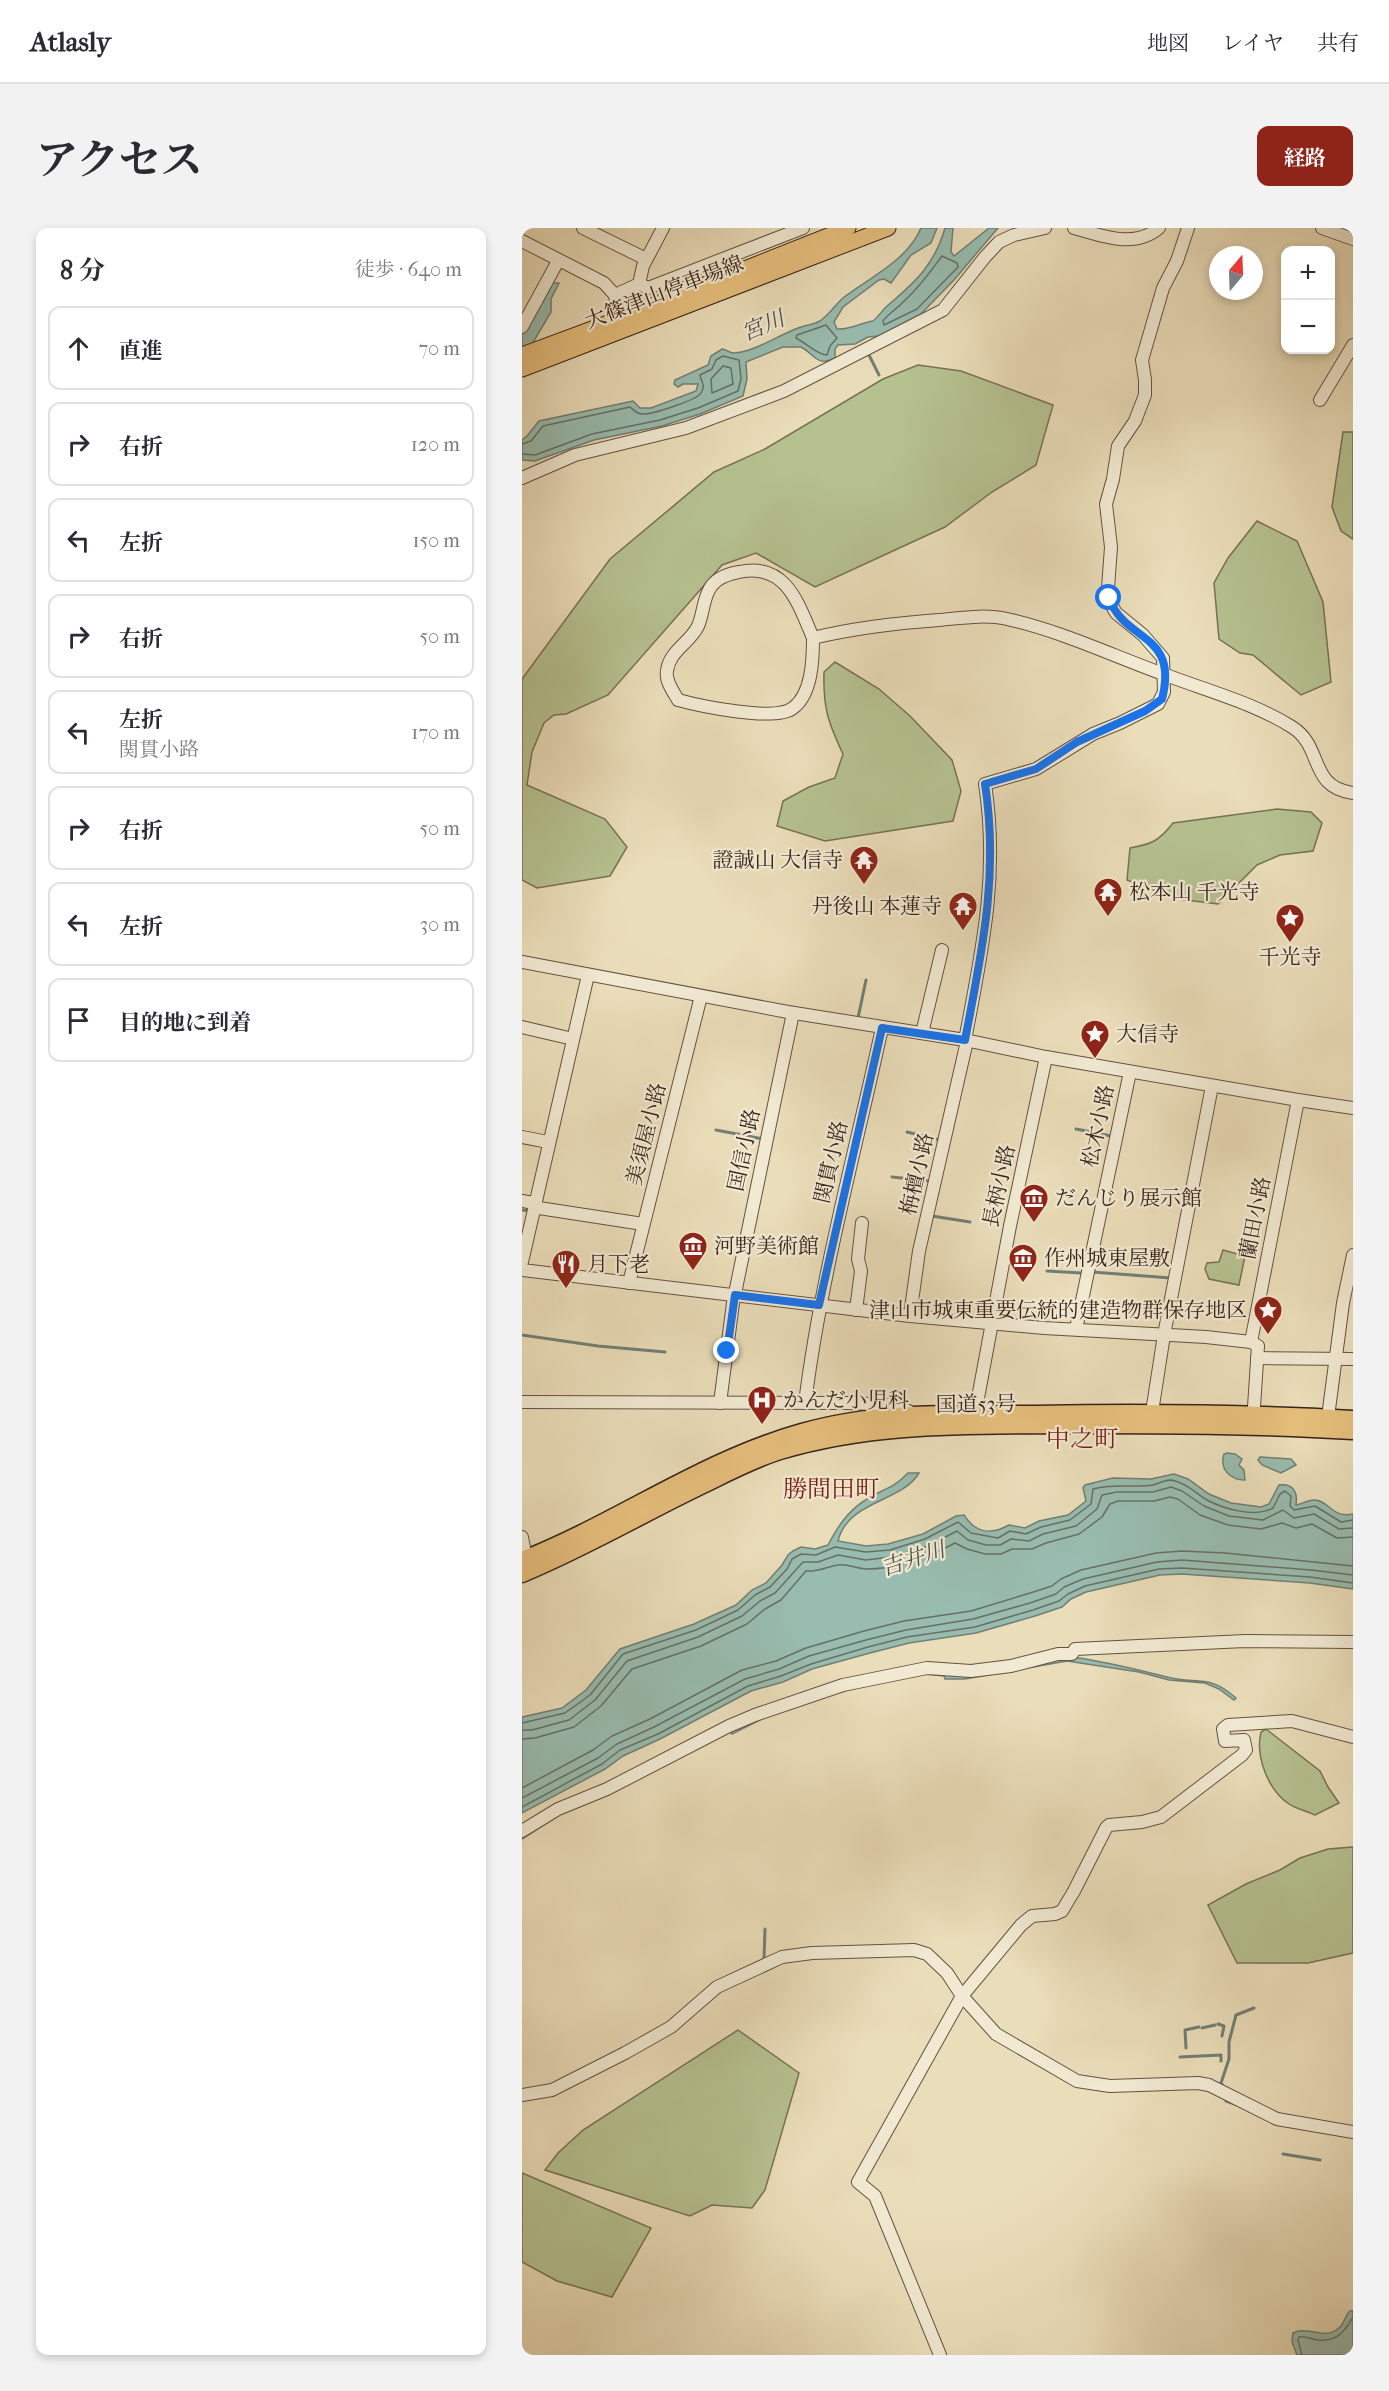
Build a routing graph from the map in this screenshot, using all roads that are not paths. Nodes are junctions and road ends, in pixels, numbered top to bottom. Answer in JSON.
{"nodes":[{"id":1,"x":583,"y":228,"type":"edge"},
{"id":2,"x":663,"y":228,"type":"edge"},
{"id":3,"x":803,"y":228,"type":"edge"},
{"id":4,"x":848,"y":228,"type":"edge"},
{"id":5,"x":888,"y":228,"type":"edge"},
{"id":6,"x":1045,"y":228,"type":"edge"},
{"id":7,"x":1074,"y":228,"type":"edge"},
{"id":8,"x":1159,"y":228,"type":"edge"},
{"id":9,"x":1188,"y":228,"type":"edge"},
{"id":10,"x":1322,"y":228,"type":"edge"},
{"id":11,"x":1353,"y":239,"type":"edge"},
{"id":12,"x":522,"y":241,"type":"edge"},
{"id":13,"x":646,"y":259,"type":"junction"},
{"id":14,"x":558,"y":261,"type":"junction"},
{"id":15,"x":639,"y":284,"type":"junction"},
{"id":16,"x":615,"y":295,"type":"junction"},
{"id":17,"x":619,"y":319,"type":"junction"},
{"id":18,"x":522,"y":327,"type":"edge"},
{"id":19,"x":1353,"y":345,"type":"edge"},
{"id":20,"x":522,"y":355,"type":"edge"},
{"id":21,"x":522,"y":369,"type":"edge"},
{"id":22,"x":1320,"y":400,"type":"dead end"},
{"id":23,"x":522,"y":478,"type":"edge"},
{"id":24,"x":813,"y":638,"type":"junction"},
{"id":25,"x":1164,"y":675,"type":"junction"},
{"id":26,"x":1353,"y":793,"type":"edge"},
{"id":27,"x":942,"y":950,"type":"dead end"},
{"id":28,"x":522,"y":962,"type":"edge"},
{"id":29,"x":588,"y":975,"type":"junction"},
{"id":30,"x":702,"y":996,"type":"junction"},
{"id":31,"x":793,"y":1013,"type":"junction"},
{"id":32,"x":522,"y":1027,"type":"edge"},
{"id":33,"x":882,"y":1028,"type":"junction"},
{"id":34,"x":922,"y":1033,"type":"junction"},
{"id":35,"x":573,"y":1039,"type":"junction"},
{"id":36,"x":966,"y":1040,"type":"junction"},
{"id":37,"x":1046,"y":1057,"type":"junction"},
{"id":38,"x":1130,"y":1072,"type":"junction"},
{"id":39,"x":1212,"y":1086,"type":"junction"},
{"id":40,"x":1298,"y":1100,"type":"junction"},
{"id":41,"x":1353,"y":1108,"type":"edge"},
{"id":42,"x":522,"y":1137,"type":"edge"},
{"id":43,"x":548,"y":1142,"type":"junction"},
{"id":44,"x":528,"y":1202,"type":"edge"},
{"id":45,"x":862,"y":1223,"type":"dead end"},
{"id":46,"x":643,"y":1224,"type":"junction"},
{"id":47,"x":1353,"y":1255,"type":"edge"},
{"id":48,"x":522,"y":1263,"type":"edge"},
{"id":49,"x":522,"y":1270,"type":"edge"},
{"id":50,"x":629,"y":1283,"type":"junction"},
{"id":51,"x":1349,"y":1290,"type":"edge"},
{"id":52,"x":735,"y":1295,"type":"junction"},
{"id":53,"x":819,"y":1305,"type":"junction"},
{"id":54,"x":856,"y":1310,"type":"junction"},
{"id":55,"x":910,"y":1316,"type":"junction"},
{"id":56,"x":992,"y":1323,"type":"junction"},
{"id":57,"x":1076,"y":1329,"type":"junction"},
{"id":58,"x":1164,"y":1335,"type":"junction"},
{"id":59,"x":1251,"y":1342,"type":"junction"},
{"id":60,"x":1257,"y":1358,"type":"junction"},
{"id":61,"x":1353,"y":1359,"type":"edge"},
{"id":62,"x":1334,"y":1360,"type":"junction"},
{"id":63,"x":522,"y":1402,"type":"edge"},
{"id":64,"x":720,"y":1403,"type":"junction"},
{"id":65,"x":805,"y":1403,"type":"junction"},
{"id":66,"x":1152,"y":1412,"type":"junction"},
{"id":67,"x":975,"y":1413,"type":"junction"},
{"id":68,"x":914,"y":1414,"type":"junction"},
{"id":69,"x":1328,"y":1417,"type":"junction"},
{"id":70,"x":1353,"y":1419,"type":"edge"},
{"id":71,"x":1253,"y":1420,"type":"junction"},
{"id":72,"x":1353,"y":1431,"type":"edge"},
{"id":73,"x":522,"y":1537,"type":"edge"},
{"id":74,"x":523,"y":1564,"type":"edge"},
{"id":75,"x":1353,"y":1642,"type":"edge"},
{"id":76,"x":1351,"y":1738,"type":"edge"},
{"id":77,"x":522,"y":1831,"type":"edge"},
{"id":78,"x":962,"y":1996,"type":"junction"},
{"id":79,"x":522,"y":2096,"type":"edge"},
{"id":80,"x":1353,"y":2132,"type":"edge"},
{"id":81,"x":940,"y":2355,"type":"edge"}],
"edges":[{"from":1,"to":13,"type":"street"},
{"from":2,"to":13,"type":"street"},
{"from":3,"to":15,"type":"street"},
{"from":4,"to":17,"type":"main road","name":"大篠津山停車場線"},
{"from":5,"to":21,"type":"main road","name":"大篠津山停車場線"},
{"from":6,"to":23,"type":"street"},
{"from":7,"to":8,"type":"street"},
{"from":9,"to":25,"type":"street"},
{"from":10,"to":11,"type":"street"},
{"from":12,"to":14,"type":"street"},
{"from":13,"to":15,"type":"street"},
{"from":14,"to":16,"type":"street"},
{"from":14,"to":18,"type":"street"},
{"from":15,"to":16,"type":"street"},
{"from":16,"to":17,"type":"street"},
{"from":17,"to":20,"type":"main road","name":"大篠津山停車場線"},
{"from":19,"to":22,"type":"street"},
{"from":24,"to":24,"type":"street"},
{"from":24,"to":25,"type":"street"},
{"from":25,"to":26,"type":"street"},
{"from":25,"to":36,"type":"street","name":"栴檀小路"},
{"from":27,"to":34,"type":"street"},
{"from":28,"to":29,"type":"street"},
{"from":29,"to":30,"type":"street"},
{"from":29,"to":35,"type":"street"},
{"from":30,"to":31,"type":"street"},
{"from":30,"to":46,"type":"street","name":"美須屋小路"},
{"from":31,"to":33,"type":"street"},
{"from":31,"to":52,"type":"street","name":"国信小路"},
{"from":32,"to":35,"type":"street"},
{"from":33,"to":34,"type":"street"},
{"from":33,"to":53,"type":"street","name":"関貫小路"},
{"from":34,"to":36,"type":"street"},
{"from":35,"to":43,"type":"street"},
{"from":36,"to":37,"type":"street"},
{"from":36,"to":55,"type":"street","name":"栴檀小路"},
{"from":37,"to":38,"type":"street"},
{"from":37,"to":56,"type":"street","name":"長柄小路"},
{"from":38,"to":39,"type":"street"},
{"from":38,"to":57,"type":"street","name":"松木小路"},
{"from":39,"to":40,"type":"street"},
{"from":39,"to":58,"type":"street"},
{"from":40,"to":41,"type":"street"},
{"from":40,"to":59,"type":"street","name":"蘭田小路"},
{"from":42,"to":43,"type":"street"},
{"from":43,"to":44,"type":"street"},
{"from":44,"to":46,"type":"street"},
{"from":44,"to":48,"type":"street"},
{"from":45,"to":54,"type":"street"},
{"from":46,"to":50,"type":"street","name":"美須屋小路"},
{"from":47,"to":51,"type":"street"},
{"from":49,"to":50,"type":"street"},
{"from":50,"to":52,"type":"street"},
{"from":51,"to":62,"type":"street"},
{"from":52,"to":53,"type":"street"},
{"from":52,"to":64,"type":"street","name":"国信小路"},
{"from":53,"to":54,"type":"street"},
{"from":53,"to":65,"type":"street","name":"関貫小路"},
{"from":54,"to":55,"type":"street"},
{"from":55,"to":56,"type":"street"},
{"from":56,"to":57,"type":"street"},
{"from":56,"to":67,"type":"street","name":"長柄小路"},
{"from":57,"to":58,"type":"street"},
{"from":58,"to":59,"type":"street"},
{"from":58,"to":66,"type":"street"},
{"from":59,"to":60,"type":"street"},
{"from":60,"to":62,"type":"street"},
{"from":60,"to":71,"type":"street"},
{"from":61,"to":62,"type":"street"},
{"from":62,"to":69,"type":"street"},
{"from":63,"to":64,"type":"street"},
{"from":64,"to":65,"type":"street"},
{"from":65,"to":68,"type":"street"},
{"from":66,"to":67,"type":"highway","name":"国道53号"},
{"from":66,"to":71,"type":"highway","name":"国道53号"},
{"from":67,"to":68,"type":"highway","name":"国道53号"},
{"from":68,"to":74,"type":"highway","name":"国道53号"},
{"from":69,"to":70,"type":"highway","name":"国道53号"},
{"from":69,"to":71,"type":"highway","name":"国道53号"},
{"from":71,"to":72,"type":"highway","name":"国道53号"},
{"from":71,"to":74,"type":"highway","name":"国道53号"},
{"from":73,"to":74,"type":"street"},
{"from":75,"to":77,"type":"street"},
{"from":76,"to":78,"type":"street"},
{"from":78,"to":79,"type":"street"},
{"from":78,"to":80,"type":"street"},
{"from":78,"to":81,"type":"street"}]}
